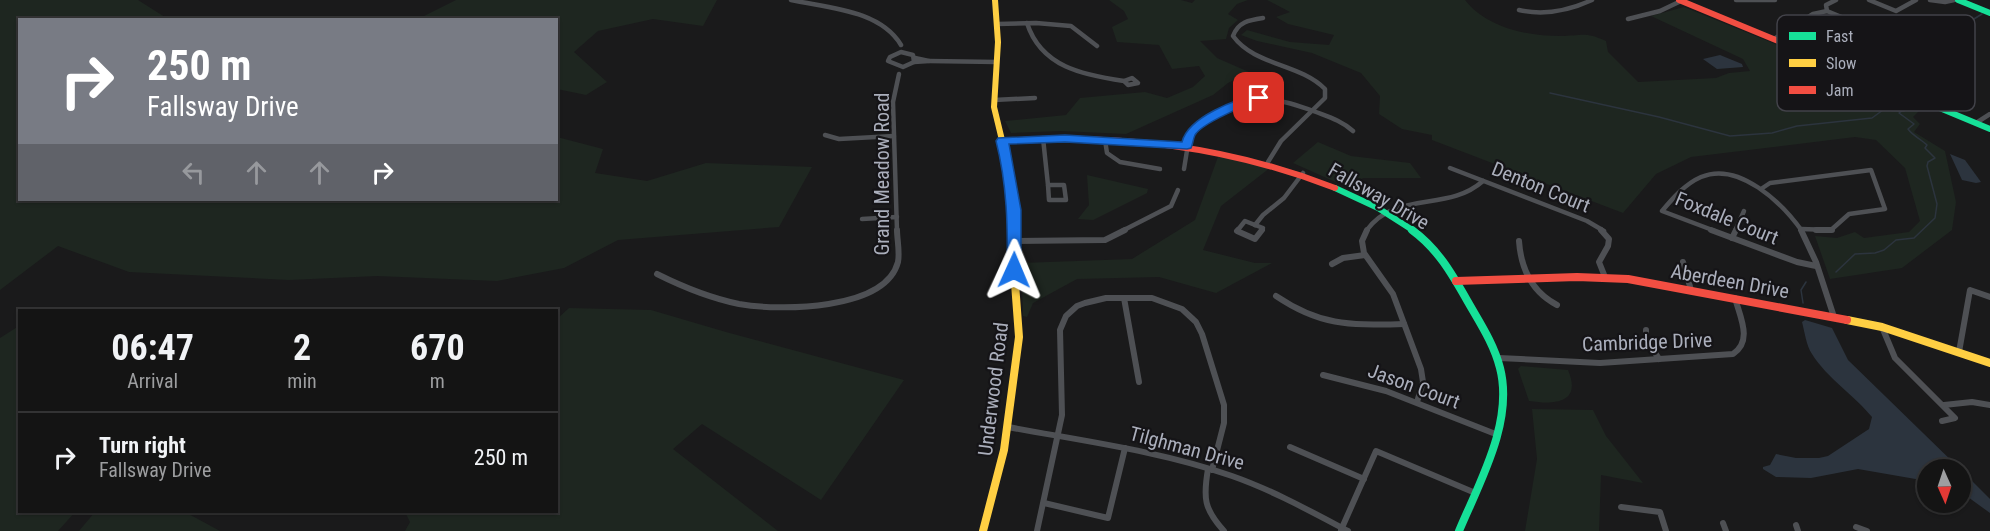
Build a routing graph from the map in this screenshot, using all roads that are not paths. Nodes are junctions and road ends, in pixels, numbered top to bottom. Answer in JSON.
{"nodes":[{"id":1,"x":791,"y":0,"type":"edge"},
{"id":2,"x":995,"y":0,"type":"edge"},
{"id":3,"x":1592,"y":0,"type":"edge"},
{"id":4,"x":1680,"y":0,"type":"edge"},
{"id":5,"x":1736,"y":0,"type":"edge"},
{"id":6,"x":1775,"y":0,"type":"edge"},
{"id":7,"x":1836,"y":0,"type":"edge"},
{"id":8,"x":1869,"y":0,"type":"edge"},
{"id":9,"x":1916,"y":0,"type":"edge"},
{"id":10,"x":1930,"y":0,"type":"edge"},
{"id":11,"x":1956,"y":0,"type":"edge"},
{"id":12,"x":1967,"y":0,"type":"edge"},
{"id":13,"x":1519,"y":10,"type":"dead end"},
{"id":14,"x":1827,"y":11,"type":"junction"},
{"id":15,"x":1990,"y":12,"type":"edge"},
{"id":16,"x":1812,"y":15,"type":"edge"},
{"id":17,"x":1837,"y":15,"type":"edge"},
{"id":18,"x":1263,"y":18,"type":"dead end"},
{"id":19,"x":1628,"y":19,"type":"dead end"},
{"id":20,"x":1027,"y":23,"type":"junction"},
{"id":21,"x":998,"y":24,"type":"junction"},
{"id":22,"x":1777,"y":37,"type":"edge"},
{"id":23,"x":1774,"y":39,"type":"junction"},
{"id":24,"x":1777,"y":40,"type":"edge"},
{"id":25,"x":901,"y":45,"type":"junction"},
{"id":26,"x":1097,"y":46,"type":"dead end"},
{"id":27,"x":906,"y":52,"type":"junction"},
{"id":28,"x":899,"y":53,"type":"junction"},
{"id":29,"x":915,"y":60,"type":"junction"},
{"id":30,"x":997,"y":62,"type":"junction"},
{"id":31,"x":897,"y":67,"type":"junction"},
{"id":32,"x":905,"y":67,"type":"junction"},
{"id":33,"x":899,"y":75,"type":"junction"},
{"id":34,"x":1124,"y":81,"type":"dead end"},
{"id":35,"x":1035,"y":98,"type":"dead end"},
{"id":36,"x":994,"y":100,"type":"junction"},
{"id":37,"x":1312,"y":110,"type":"junction"},
{"id":38,"x":1947,"y":111,"type":"edge"},
{"id":39,"x":1990,"y":114,"type":"edge"},
{"id":40,"x":1976,"y":123,"type":"junction"},
{"id":41,"x":1990,"y":129,"type":"edge"},
{"id":42,"x":1353,"y":131,"type":"dead end"},
{"id":43,"x":825,"y":135,"type":"dead end"},
{"id":44,"x":894,"y":136,"type":"junction"},
{"id":45,"x":1043,"y":138,"type":"junction"},
{"id":46,"x":1105,"y":140,"type":"junction"},
{"id":47,"x":1002,"y":141,"type":"junction"},
{"id":48,"x":1187,"y":146,"type":"junction"},
{"id":49,"x":1268,"y":162,"type":"junction"},
{"id":50,"x":1450,"y":168,"type":"dead end"},
{"id":51,"x":1160,"y":169,"type":"dead end"},
{"id":52,"x":1184,"y":169,"type":"dead end"},
{"id":53,"x":1303,"y":173,"type":"junction"},
{"id":54,"x":1483,"y":181,"type":"junction"},
{"id":55,"x":1048,"y":185,"type":"junction"},
{"id":56,"x":1761,"y":189,"type":"junction"},
{"id":57,"x":1178,"y":190,"type":"dead end"},
{"id":58,"x":1744,"y":211,"type":"dead end"},
{"id":59,"x":1385,"y":214,"type":"junction"},
{"id":60,"x":897,"y":217,"type":"junction"},
{"id":61,"x":862,"y":219,"type":"dead end"},
{"id":62,"x":1255,"y":225,"type":"junction"},
{"id":63,"x":1801,"y":229,"type":"junction"},
{"id":64,"x":1732,"y":238,"type":"junction"},
{"id":65,"x":1014,"y":241,"type":"junction"},
{"id":66,"x":1519,"y":241,"type":"dead end"},
{"id":67,"x":1365,"y":255,"type":"junction"},
{"id":68,"x":1683,"y":262,"type":"dead end"},
{"id":69,"x":1332,"y":264,"type":"dead end"},
{"id":70,"x":1816,"y":266,"type":"junction"},
{"id":71,"x":657,"y":274,"type":"dead end"},
{"id":72,"x":1605,"y":277,"type":"junction"},
{"id":73,"x":1530,"y":279,"type":"junction"},
{"id":74,"x":1456,"y":281,"type":"junction"},
{"id":75,"x":1690,"y":290,"type":"junction"},
{"id":76,"x":1276,"y":296,"type":"dead end"},
{"id":77,"x":1990,"y":297,"type":"edge"},
{"id":78,"x":1124,"y":298,"type":"junction"},
{"id":79,"x":1735,"y":298,"type":"junction"},
{"id":80,"x":1557,"y":305,"type":"dead end"},
{"id":81,"x":1834,"y":317,"type":"junction"},
{"id":82,"x":1404,"y":324,"type":"junction"},
{"id":83,"x":1882,"y":327,"type":"junction"},
{"id":84,"x":1646,"y":330,"type":"dead end"},
{"id":85,"x":1959,"y":352,"type":"junction"},
{"id":86,"x":1499,"y":358,"type":"junction"},
{"id":87,"x":1659,"y":359,"type":"junction"},
{"id":88,"x":1990,"y":363,"type":"edge"},
{"id":89,"x":1323,"y":375,"type":"dead end"},
{"id":90,"x":1138,"y":382,"type":"dead end"},
{"id":91,"x":1417,"y":402,"type":"junction"},
{"id":92,"x":1944,"y":405,"type":"junction"},
{"id":93,"x":1990,"y":405,"type":"edge"},
{"id":94,"x":1942,"y":421,"type":"dead end"},
{"id":95,"x":1008,"y":428,"type":"junction"},
{"id":96,"x":1493,"y":433,"type":"junction"},
{"id":97,"x":1058,"y":437,"type":"junction"},
{"id":98,"x":1290,"y":447,"type":"dead end"},
{"id":99,"x":1125,"y":448,"type":"junction"},
{"id":100,"x":1210,"y":469,"type":"junction"},
{"id":101,"x":1364,"y":479,"type":"junction"},
{"id":102,"x":1473,"y":492,"type":"junction"},
{"id":103,"x":1044,"y":503,"type":"junction"},
{"id":104,"x":1621,"y":507,"type":"dead end"},
{"id":105,"x":1722,"y":523,"type":"dead end"},
{"id":106,"x":1856,"y":527,"type":"dead end"},
{"id":107,"x":1343,"y":530,"type":"edge"},
{"id":108,"x":983,"y":531,"type":"edge"},
{"id":109,"x":1037,"y":531,"type":"edge"},
{"id":110,"x":1224,"y":531,"type":"edge"},
{"id":111,"x":1459,"y":531,"type":"edge"},
{"id":112,"x":1666,"y":531,"type":"edge"},
{"id":113,"x":1726,"y":531,"type":"edge"},
{"id":114,"x":1867,"y":531,"type":"edge"}],
"edges":[{"from":1,"to":25,"type":"street"},
{"from":2,"to":21,"type":"street","name":"Underwood Road"},
{"from":3,"to":13,"type":"street"},
{"from":4,"to":19,"type":"street"},
{"from":4,"to":23,"type":"street"},
{"from":5,"to":6,"type":"street"},
{"from":7,"to":14,"type":"street"},
{"from":8,"to":9,"type":"street"},
{"from":10,"to":11,"type":"street"},
{"from":11,"to":15,"type":"street"},
{"from":12,"to":15,"type":"street"},
{"from":14,"to":16,"type":"street"},
{"from":14,"to":17,"type":"street"},
{"from":18,"to":37,"type":"street"},
{"from":20,"to":21,"type":"street"},
{"from":20,"to":26,"type":"street"},
{"from":20,"to":34,"type":"street"},
{"from":21,"to":30,"type":"street","name":"Underwood Road"},
{"from":22,"to":23,"type":"street"},
{"from":23,"to":24,"type":"street"},
{"from":25,"to":27,"type":"street"},
{"from":25,"to":28,"type":"street"},
{"from":27,"to":28,"type":"street"},
{"from":27,"to":29,"type":"street"},
{"from":28,"to":31,"type":"street"},
{"from":29,"to":30,"type":"street"},
{"from":29,"to":32,"type":"street"},
{"from":30,"to":36,"type":"street","name":"Underwood Road"},
{"from":31,"to":32,"type":"street"},
{"from":31,"to":33,"type":"street","name":"Grand Meadow Road"},
{"from":32,"to":33,"type":"street","name":"Grand Meadow Road"},
{"from":33,"to":44,"type":"street","name":"Grand Meadow Road"},
{"from":35,"to":36,"type":"street"},
{"from":36,"to":47,"type":"street","name":"Underwood Road"},
{"from":37,"to":42,"type":"street"},
{"from":37,"to":48,"type":"street"},
{"from":37,"to":49,"type":"street"},
{"from":38,"to":40,"type":"street"},
{"from":39,"to":40,"type":"street"},
{"from":40,"to":41,"type":"street"},
{"from":43,"to":44,"type":"street"},
{"from":44,"to":60,"type":"street","name":"Grand Meadow Road"},
{"from":45,"to":46,"type":"street","name":"Fallsway Drive"},
{"from":45,"to":47,"type":"street","name":"Fallsway Drive"},
{"from":45,"to":55,"type":"street"},
{"from":46,"to":48,"type":"street","name":"Fallsway Drive"},
{"from":46,"to":51,"type":"street"},
{"from":47,"to":65,"type":"street","name":"Underwood Road"},
{"from":48,"to":49,"type":"street","name":"Fallsway Drive"},
{"from":48,"to":52,"type":"street"},
{"from":49,"to":53,"type":"street","name":"Fallsway Drive"},
{"from":50,"to":54,"type":"street","name":"Denton Court"},
{"from":53,"to":59,"type":"street","name":"Fallsway Drive"},
{"from":53,"to":62,"type":"street"},
{"from":54,"to":59,"type":"street"},
{"from":54,"to":72,"type":"street","name":"Denton Court"},
{"from":55,"to":55,"type":"street"},
{"from":56,"to":63,"type":"street"},
{"from":56,"to":63,"type":"street"},
{"from":56,"to":64,"type":"street","name":"Foxdale Court"},
{"from":57,"to":65,"type":"street"},
{"from":58,"to":64,"type":"street"},
{"from":59,"to":67,"type":"street"},
{"from":59,"to":74,"type":"street","name":"Fallsway Drive"},
{"from":60,"to":61,"type":"street"},
{"from":60,"to":71,"type":"street","name":"Grand Meadow Road"},
{"from":62,"to":62,"type":"street"},
{"from":63,"to":70,"type":"street"},
{"from":64,"to":70,"type":"street","name":"Foxdale Court"},
{"from":65,"to":95,"type":"street","name":"Underwood Road"},
{"from":66,"to":73,"type":"street"},
{"from":67,"to":69,"type":"street"},
{"from":67,"to":82,"type":"street"},
{"from":68,"to":75,"type":"street"},
{"from":70,"to":81,"type":"street"},
{"from":72,"to":73,"type":"street","name":"Aberdeen Drive"},
{"from":72,"to":75,"type":"street","name":"Aberdeen Drive"},
{"from":73,"to":74,"type":"street","name":"Aberdeen Drive"},
{"from":73,"to":80,"type":"street"},
{"from":74,"to":86,"type":"street","name":"Fallsway Drive"},
{"from":75,"to":79,"type":"street","name":"Aberdeen Drive"},
{"from":76,"to":82,"type":"street"},
{"from":77,"to":85,"type":"street"},
{"from":78,"to":90,"type":"street"},
{"from":78,"to":97,"type":"street"},
{"from":78,"to":100,"type":"street"},
{"from":79,"to":81,"type":"street","name":"Aberdeen Drive"},
{"from":79,"to":87,"type":"street","name":"Cambridge Drive"},
{"from":81,"to":83,"type":"street","name":"Aberdeen Drive"},
{"from":82,"to":91,"type":"street"},
{"from":83,"to":85,"type":"street","name":"Aberdeen Drive"},
{"from":83,"to":92,"type":"street"},
{"from":84,"to":87,"type":"street"},
{"from":85,"to":88,"type":"street","name":"Aberdeen Drive"},
{"from":86,"to":87,"type":"street","name":"Cambridge Drive"},
{"from":86,"to":96,"type":"street","name":"Fallsway Drive"},
{"from":89,"to":91,"type":"street","name":"Jason Court"},
{"from":91,"to":96,"type":"street","name":"Jason Court"},
{"from":92,"to":93,"type":"street"},
{"from":92,"to":94,"type":"street"},
{"from":95,"to":97,"type":"street","name":"Tilghman Drive"},
{"from":95,"to":108,"type":"street","name":"Underwood Road"},
{"from":96,"to":102,"type":"street","name":"Fallsway Drive"},
{"from":97,"to":99,"type":"street","name":"Tilghman Drive"},
{"from":97,"to":103,"type":"street"},
{"from":98,"to":101,"type":"street"},
{"from":99,"to":100,"type":"street","name":"Tilghman Drive"},
{"from":99,"to":103,"type":"street"},
{"from":100,"to":107,"type":"street","name":"Tilghman Drive"},
{"from":100,"to":110,"type":"street"},
{"from":101,"to":102,"type":"street"},
{"from":101,"to":107,"type":"street"},
{"from":102,"to":111,"type":"street","name":"Fallsway Drive"},
{"from":103,"to":109,"type":"street"},
{"from":104,"to":112,"type":"street"},
{"from":105,"to":113,"type":"street"},
{"from":106,"to":114,"type":"street"}]}
